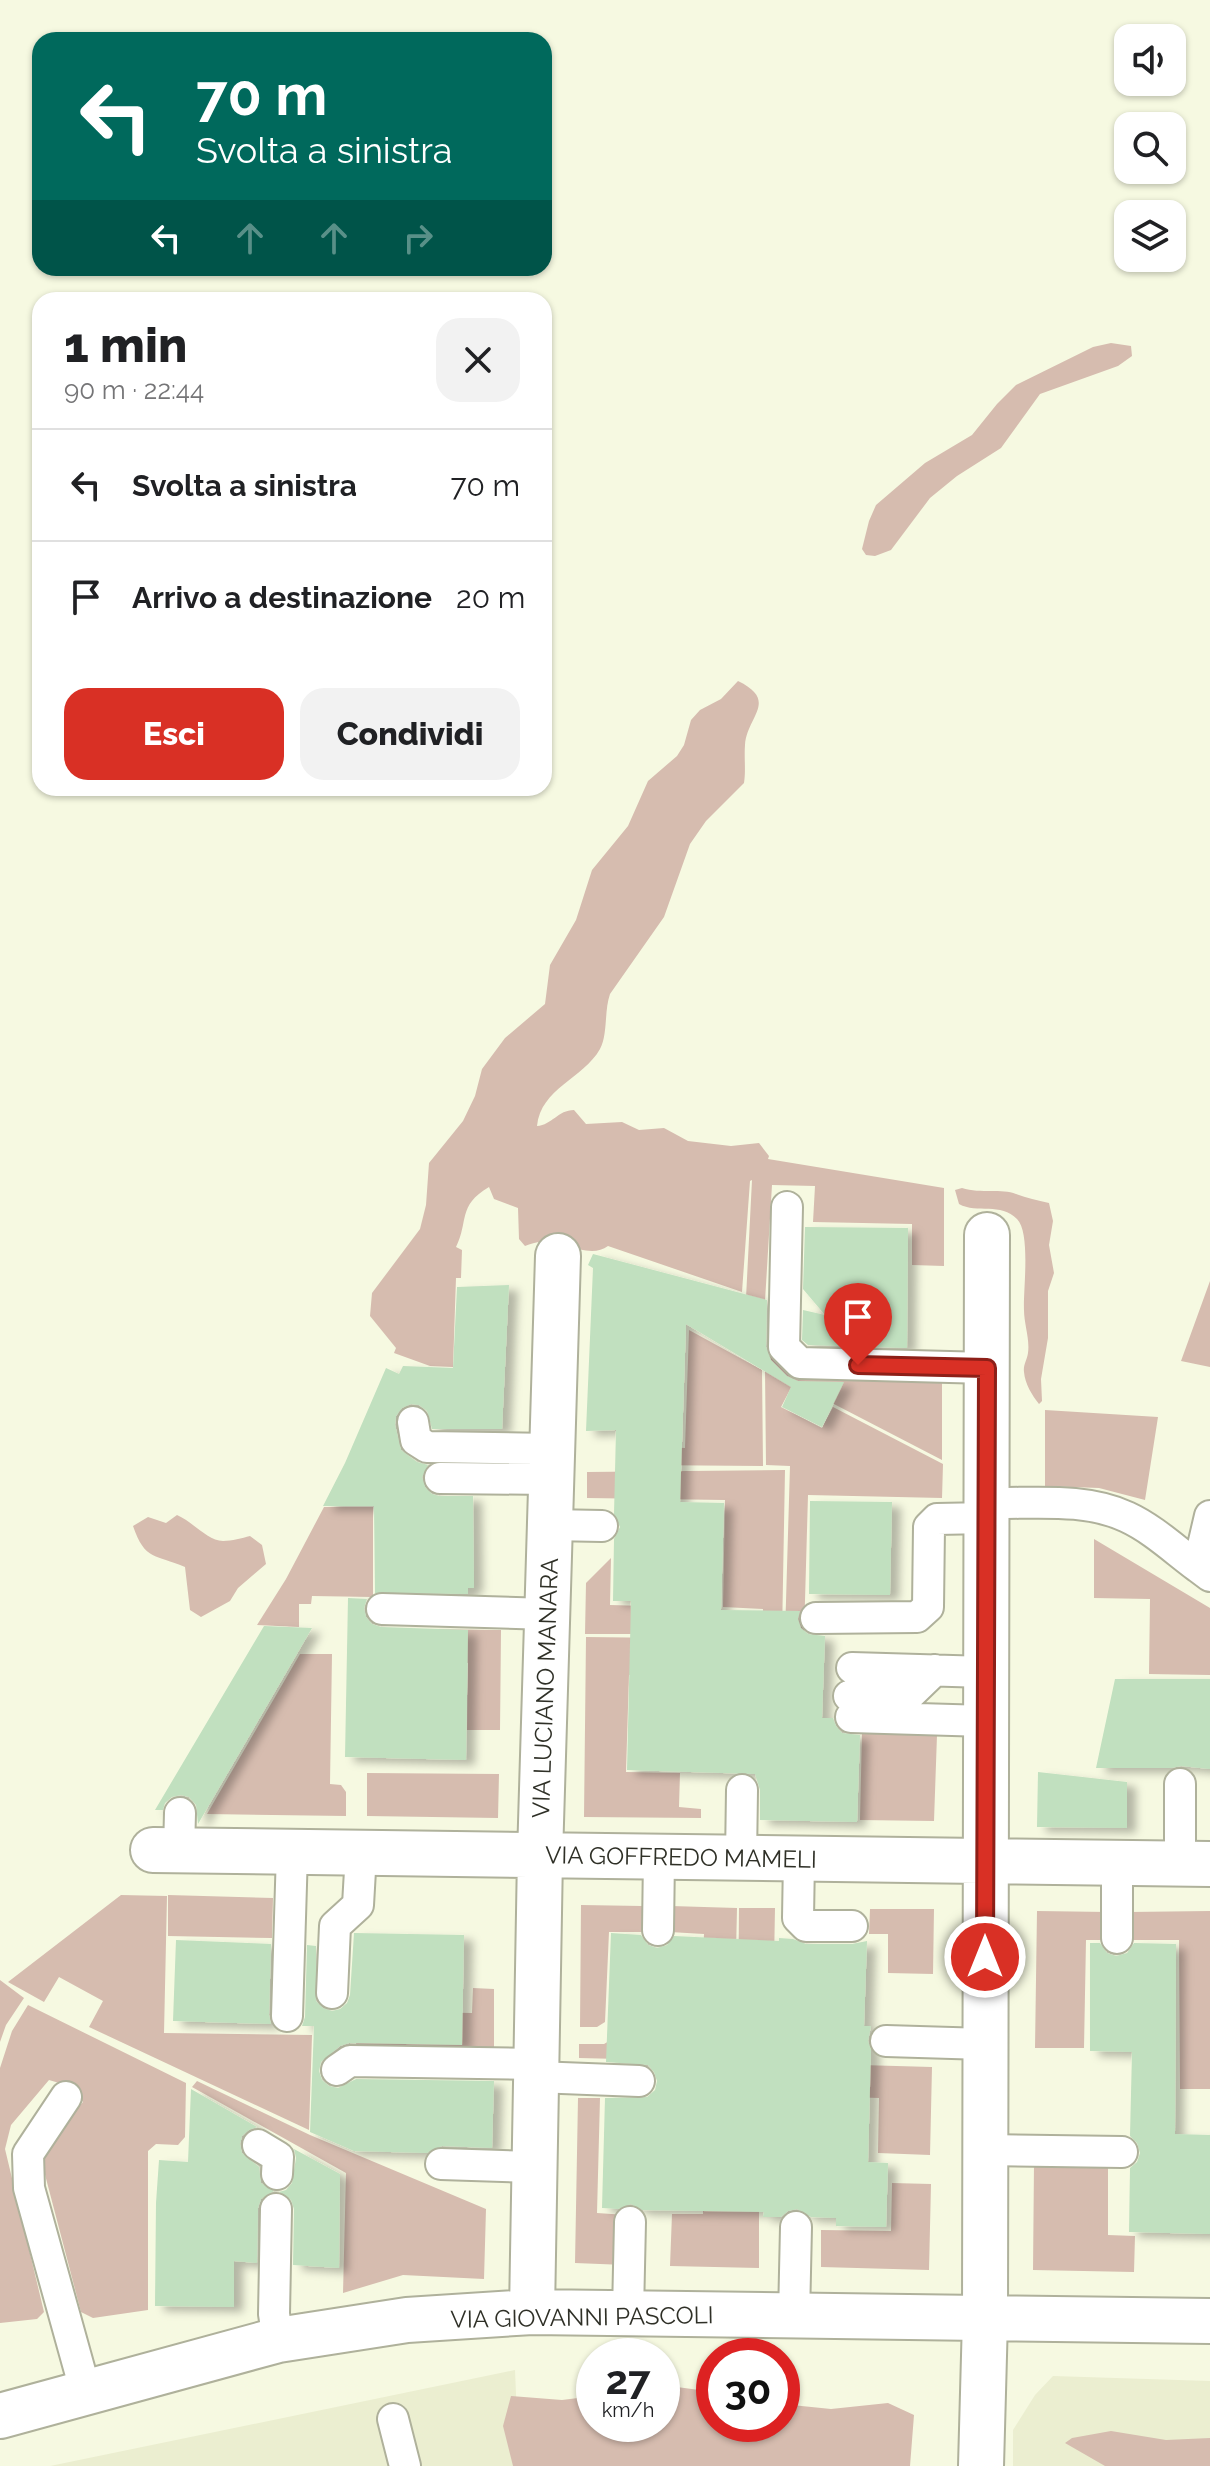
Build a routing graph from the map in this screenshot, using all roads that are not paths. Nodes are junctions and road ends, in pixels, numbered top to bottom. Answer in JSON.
{"nodes":[{"id":1,"x":787,"y":1207,"type":"dead end"},
{"id":2,"x":987,"y":1235,"type":"dead end"},
{"id":3,"x":558,"y":1256,"type":"dead end"},
{"id":4,"x":987,"y":1368,"type":"junction"},
{"id":5,"x":413,"y":1422,"type":"dead end"},
{"id":6,"x":552,"y":1464,"type":"junction"},
{"id":7,"x":440,"y":1478,"type":"dead end"},
{"id":8,"x":987,"y":1511,"type":"junction"},
{"id":9,"x":1210,"y":1516,"type":"edge"},
{"id":10,"x":550,"y":1525,"type":"junction"},
{"id":11,"x":602,"y":1526,"type":"dead end"},
{"id":12,"x":1204,"y":1572,"type":"edge"},
{"id":13,"x":382,"y":1609,"type":"dead end"},
{"id":14,"x":548,"y":1614,"type":"junction"},
{"id":15,"x":816,"y":1618,"type":"dead end"},
{"id":16,"x":986,"y":1672,"type":"junction"},
{"id":17,"x":986,"y":1721,"type":"junction"},
{"id":18,"x":1180,"y":1784,"type":"dead end"},
{"id":19,"x":742,"y":1790,"type":"dead end"},
{"id":20,"x":171,"y":1838,"type":"dead end"},
{"id":21,"x":292,"y":1852,"type":"junction"},
{"id":22,"x":361,"y":1853,"type":"junction"},
{"id":23,"x":540,"y":1856,"type":"junction"},
{"id":24,"x":659,"y":1857,"type":"junction"},
{"id":25,"x":741,"y":1858,"type":"junction"},
{"id":26,"x":799,"y":1859,"type":"junction"},
{"id":27,"x":986,"y":1862,"type":"junction"},
{"id":28,"x":1117,"y":1863,"type":"junction"},
{"id":29,"x":1195,"y":1864,"type":"edge"},
{"id":30,"x":852,"y":1926,"type":"dead end"},
{"id":31,"x":658,"y":1930,"type":"dead end"},
{"id":32,"x":1117,"y":1938,"type":"dead end"},
{"id":33,"x":332,"y":1993,"type":"dead end"},
{"id":34,"x":287,"y":2016,"type":"dead end"},
{"id":35,"x":886,"y":2041,"type":"dead end"},
{"id":36,"x":985,"y":2044,"type":"junction"},
{"id":37,"x":337,"y":2070,"type":"dead end"},
{"id":38,"x":536,"y":2070,"type":"junction"},
{"id":39,"x":639,"y":2081,"type":"dead end"},
{"id":40,"x":66,"y":2097,"type":"dead end"},
{"id":41,"x":258,"y":2145,"type":"dead end"},
{"id":42,"x":985,"y":2150,"type":"junction"},
{"id":43,"x":1122,"y":2152,"type":"dead end"},
{"id":44,"x":441,"y":2164,"type":"dead end"},
{"id":45,"x":535,"y":2167,"type":"junction"},
{"id":46,"x":277,"y":2174,"type":"dead end"},
{"id":47,"x":276,"y":2209,"type":"dead end"},
{"id":48,"x":630,"y":2222,"type":"dead end"},
{"id":49,"x":796,"y":2227,"type":"dead end"},
{"id":50,"x":532,"y":2312,"type":"junction"},
{"id":51,"x":628,"y":2313,"type":"junction"},
{"id":52,"x":794,"y":2317,"type":"junction"},
{"id":53,"x":985,"y":2319,"type":"junction"},
{"id":54,"x":1210,"y":2321,"type":"edge"},
{"id":55,"x":278,"y":2340,"type":"junction"},
{"id":56,"x":86,"y":2393,"type":"junction"},
{"id":57,"x":0,"y":2416,"type":"edge"},
{"id":58,"x":393,"y":2419,"type":"dead end"},
{"id":59,"x":405,"y":2466,"type":"edge"},
{"id":60,"x":981,"y":2466,"type":"edge"}],
"edges":[{"from":1,"to":4,"type":"lane"},
{"from":2,"to":4,"type":"street"},
{"from":3,"to":6,"type":"street","name":"VIA LUCIANO MANARA"},
{"from":4,"to":8,"type":"street"},
{"from":5,"to":6,"type":"lane"},
{"from":6,"to":7,"type":"lane"},
{"from":6,"to":10,"type":"street","name":"VIA LUCIANO MANARA"},
{"from":8,"to":12,"type":"lane"},
{"from":8,"to":15,"type":"lane"},
{"from":8,"to":16,"type":"street"},
{"from":9,"to":12,"type":"lane"},
{"from":10,"to":11,"type":"lane"},
{"from":10,"to":14,"type":"street","name":"VIA LUCIANO MANARA"},
{"from":13,"to":14,"type":"lane"},
{"from":14,"to":23,"type":"street","name":"VIA LUCIANO MANARA"},
{"from":16,"to":17,"type":"street"},
{"from":16,"to":17,"type":"lane"},
{"from":17,"to":27,"type":"street"},
{"from":18,"to":29,"type":"lane"},
{"from":19,"to":25,"type":"lane"},
{"from":20,"to":21,"type":"street","name":"VIA GOFFREDO MAMELI"},
{"from":21,"to":22,"type":"street","name":"VIA GOFFREDO MAMELI"},
{"from":21,"to":34,"type":"lane"},
{"from":22,"to":23,"type":"street","name":"VIA GOFFREDO MAMELI"},
{"from":22,"to":33,"type":"lane"},
{"from":23,"to":24,"type":"street","name":"VIA GOFFREDO MAMELI"},
{"from":23,"to":38,"type":"street","name":"VIA LUCIANO MANARA"},
{"from":24,"to":25,"type":"street","name":"VIA GOFFREDO MAMELI"},
{"from":24,"to":31,"type":"lane"},
{"from":25,"to":26,"type":"street","name":"VIA GOFFREDO MAMELI"},
{"from":26,"to":27,"type":"street","name":"VIA GOFFREDO MAMELI"},
{"from":26,"to":30,"type":"lane"},
{"from":27,"to":28,"type":"street","name":"VIA GOFFREDO MAMELI"},
{"from":27,"to":36,"type":"street"},
{"from":28,"to":29,"type":"street","name":"VIA GOFFREDO MAMELI"},
{"from":28,"to":32,"type":"lane"},
{"from":35,"to":36,"type":"lane"},
{"from":36,"to":42,"type":"street"},
{"from":37,"to":38,"type":"lane"},
{"from":38,"to":39,"type":"lane"},
{"from":38,"to":45,"type":"street","name":"VIA LUCIANO MANARA"},
{"from":40,"to":56,"type":"lane"},
{"from":41,"to":46,"type":"lane"},
{"from":42,"to":43,"type":"lane"},
{"from":42,"to":53,"type":"street"},
{"from":44,"to":45,"type":"lane"},
{"from":45,"to":50,"type":"street","name":"VIA LUCIANO MANARA"},
{"from":47,"to":55,"type":"lane"},
{"from":48,"to":51,"type":"lane"},
{"from":49,"to":52,"type":"lane"},
{"from":50,"to":51,"type":"street","name":"VIA GIOVANNI PASCOLI"},
{"from":50,"to":55,"type":"street","name":"VIA GIOVANNI PASCOLI"},
{"from":51,"to":52,"type":"street","name":"VIA GIOVANNI PASCOLI"},
{"from":52,"to":53,"type":"street","name":"VIA GIOVANNI PASCOLI"},
{"from":53,"to":54,"type":"street","name":"VIA GIOVANNI PASCOLI"},
{"from":53,"to":60,"type":"street"},
{"from":55,"to":56,"type":"street","name":"VIA GIOVANNI PASCOLI"},
{"from":56,"to":57,"type":"street","name":"VIA GIOVANNI PASCOLI"},
{"from":58,"to":59,"type":"lane"}]}
